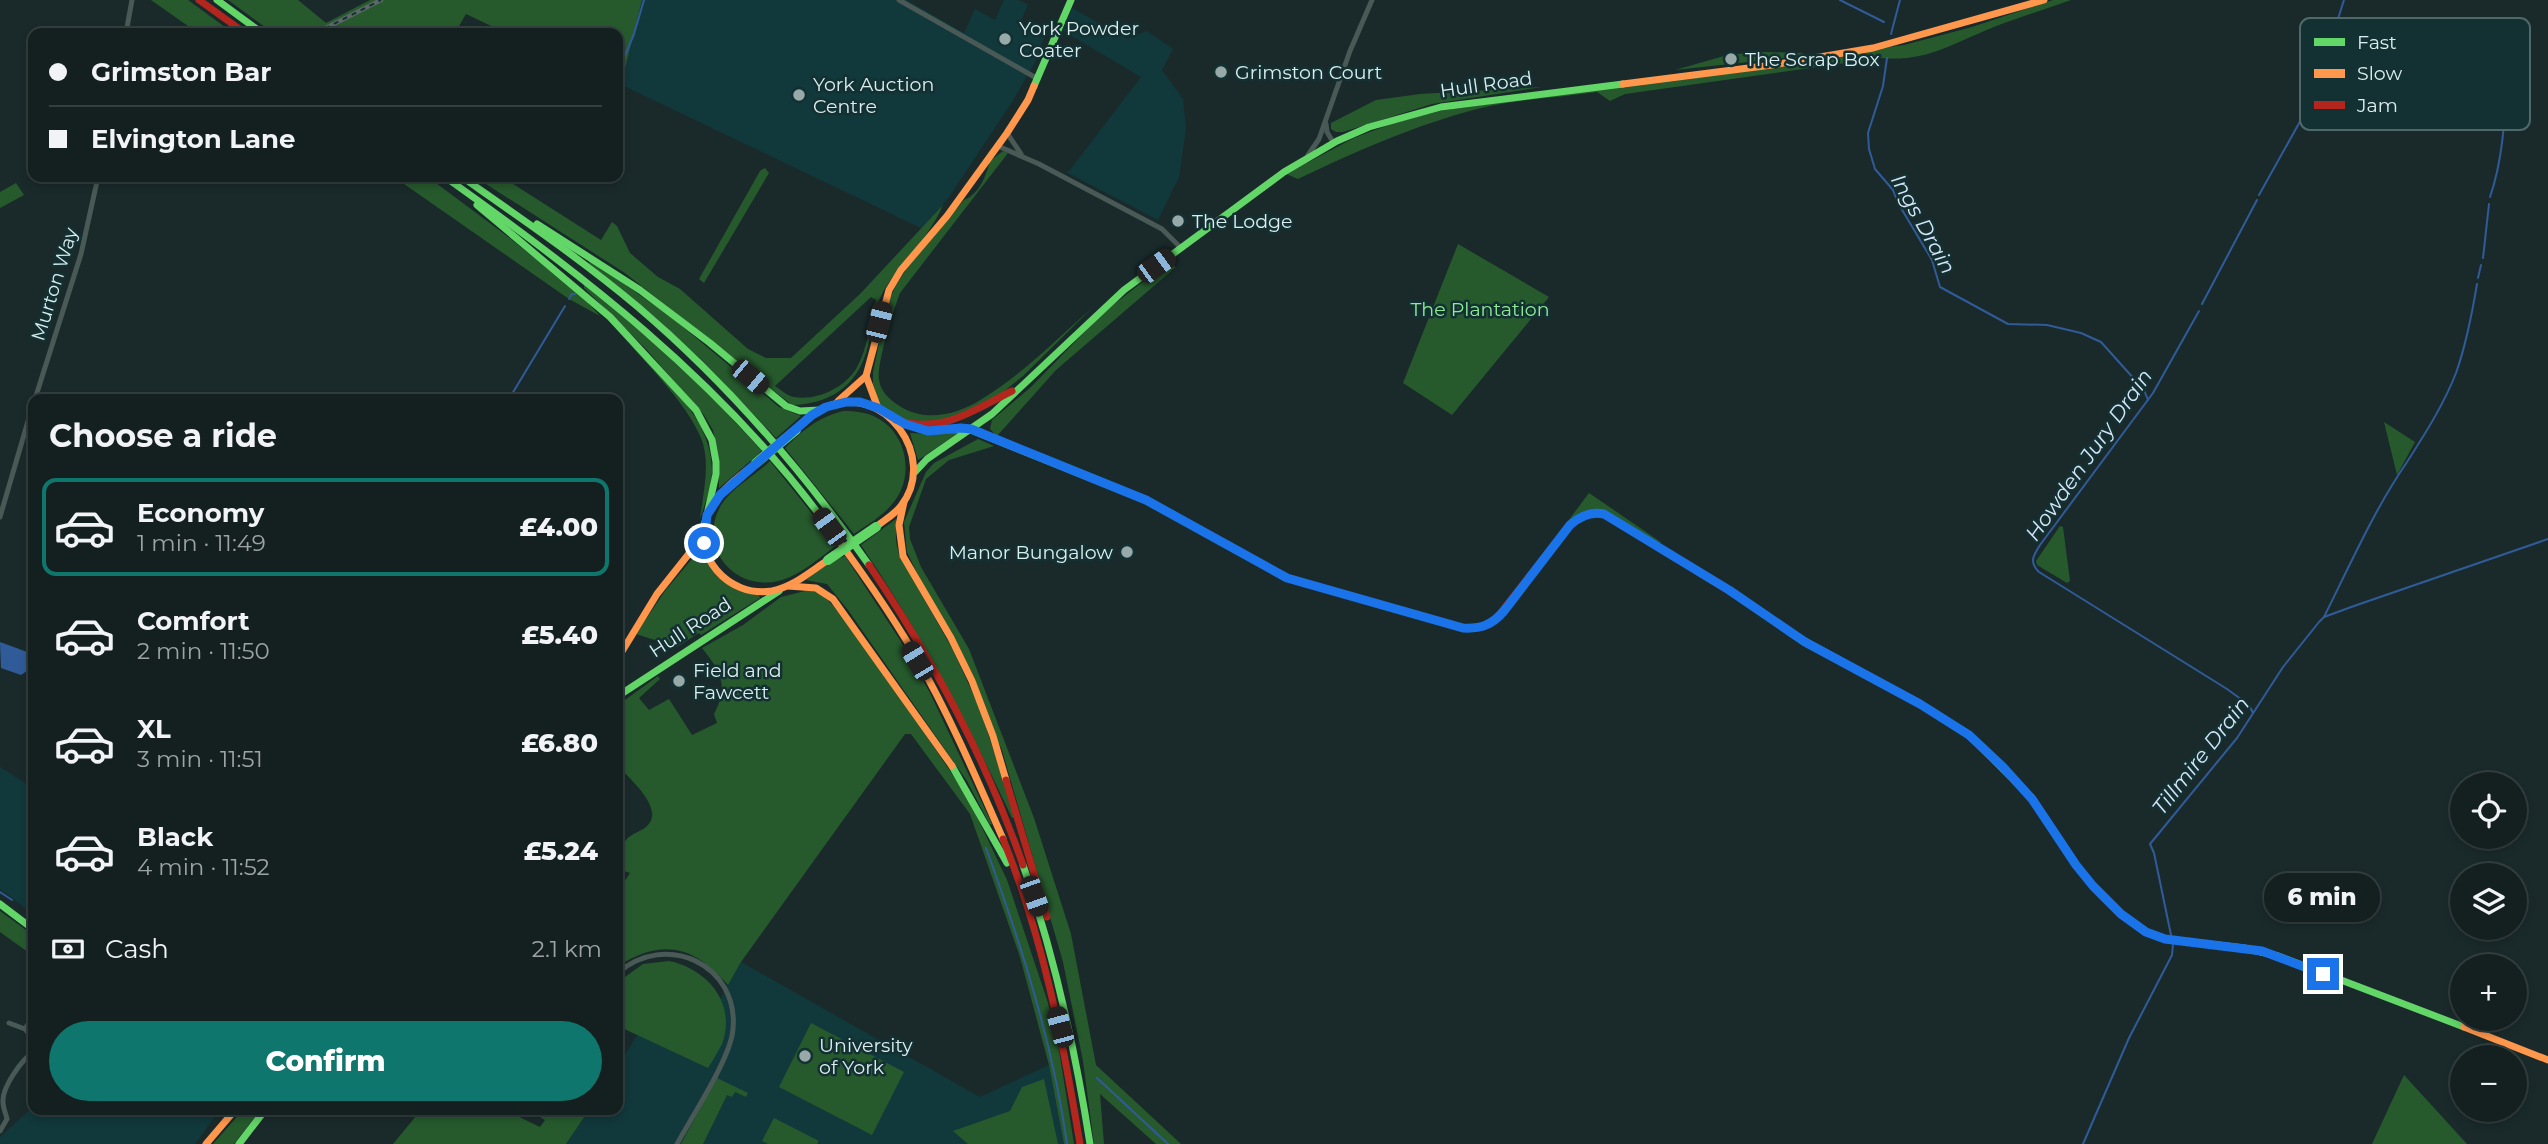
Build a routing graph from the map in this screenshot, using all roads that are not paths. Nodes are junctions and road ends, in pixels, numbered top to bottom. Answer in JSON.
{"nodes":[{"id":1,"x":132,"y":0,"type":"edge"},
{"id":2,"x":199,"y":0,"type":"edge"},
{"id":3,"x":217,"y":0,"type":"edge"},
{"id":4,"x":899,"y":0,"type":"edge"},
{"id":5,"x":1071,"y":0,"type":"edge"},
{"id":6,"x":1372,"y":0,"type":"edge"},
{"id":7,"x":2044,"y":0,"type":"edge"},
{"id":8,"x":127,"y":28,"type":"edge"},
{"id":9,"x":237,"y":28,"type":"edge"},
{"id":10,"x":255,"y":28,"type":"edge"},
{"id":11,"x":1038,"y":79,"type":"junction"},
{"id":12,"x":1326,"y":121,"type":"junction"},
{"id":13,"x":1007,"y":133,"type":"junction"},
{"id":14,"x":1333,"y":142,"type":"junction"},
{"id":15,"x":998,"y":146,"type":"junction"},
{"id":16,"x":1022,"y":156,"type":"junction"},
{"id":17,"x":1306,"y":157,"type":"junction"},
{"id":18,"x":97,"y":182,"type":"edge"},
{"id":19,"x":460,"y":182,"type":"edge"},
{"id":20,"x":460,"y":182,"type":"edge"},
{"id":21,"x":461,"y":182,"type":"edge"},
{"id":22,"x":520,"y":217,"type":"junction"},
{"id":23,"x":1181,"y":248,"type":"junction"},
{"id":24,"x":866,"y":376,"type":"junction"},
{"id":25,"x":1015,"y":390,"type":"junction"},
{"id":26,"x":37,"y":394,"type":"edge"},
{"id":27,"x":831,"y":405,"type":"junction"},
{"id":28,"x":878,"y":408,"type":"junction"},
{"id":29,"x":820,"y":410,"type":"junction"},
{"id":30,"x":893,"y":419,"type":"junction"},
{"id":31,"x":28,"y":421,"type":"edge"},
{"id":32,"x":913,"y":426,"type":"junction"},
{"id":33,"x":971,"y":429,"type":"junction"},
{"id":34,"x":915,"y":472,"type":"junction"},
{"id":35,"x":904,"y":502,"type":"junction"},
{"id":36,"x":707,"y":515,"type":"junction"},
{"id":37,"x":0,"y":517,"type":"edge"},
{"id":38,"x":703,"y":536,"type":"junction"},
{"id":39,"x":785,"y":587,"type":"junction"},
{"id":40,"x":623,"y":650,"type":"edge"},
{"id":41,"x":623,"y":693,"type":"edge"},
{"id":42,"x":1016,"y":875,"type":"junction"},
{"id":43,"x":0,"y":904,"type":"edge"},
{"id":44,"x":28,"y":925,"type":"edge"},
{"id":45,"x":1050,"y":946,"type":"junction"},
{"id":46,"x":623,"y":969,"type":"edge"},
{"id":47,"x":9,"y":1023,"type":"dead end"},
{"id":48,"x":28,"y":1025,"type":"edge"},
{"id":49,"x":25,"y":1030,"type":"junction"},
{"id":50,"x":28,"y":1033,"type":"edge"},
{"id":51,"x":28,"y":1056,"type":"edge"},
{"id":52,"x":2548,"y":1060,"type":"edge"},
{"id":53,"x":230,"y":1115,"type":"edge"},
{"id":54,"x":260,"y":1115,"type":"edge"},
{"id":55,"x":0,"y":1131,"type":"edge"},
{"id":56,"x":206,"y":1144,"type":"edge"},
{"id":57,"x":239,"y":1144,"type":"edge"},
{"id":58,"x":677,"y":1144,"type":"edge"},
{"id":59,"x":1080,"y":1144,"type":"edge"},
{"id":60,"x":1090,"y":1144,"type":"edge"}],
"edges":[{"from":1,"to":8,"type":"street"},
{"from":2,"to":9,"type":"main road"},
{"from":3,"to":10,"type":"main road"},
{"from":4,"to":11,"type":"street"},
{"from":5,"to":11,"type":"main road"},
{"from":6,"to":12,"type":"street"},
{"from":7,"to":14,"type":"main road","name":"Hull Road"},
{"from":11,"to":13,"type":"main road"},
{"from":12,"to":14,"type":"street"},
{"from":12,"to":17,"type":"street"},
{"from":13,"to":15,"type":"main road"},
{"from":13,"to":16,"type":"street"},
{"from":14,"to":17,"type":"main road","name":"Hull Road"},
{"from":15,"to":16,"type":"street"},
{"from":15,"to":24,"type":"main road"},
{"from":16,"to":23,"type":"street"},
{"from":17,"to":23,"type":"main road","name":"Hull Road"},
{"from":18,"to":26,"type":"street","name":"Murton Way"},
{"from":19,"to":36,"type":"main road"},
{"from":20,"to":42,"type":"main road"},
{"from":21,"to":22,"type":"main road"},
{"from":22,"to":29,"type":"main road"},
{"from":22,"to":45,"type":"main road"},
{"from":23,"to":25,"type":"main road","name":"Hull Road"},
{"from":24,"to":27,"type":"main road"},
{"from":24,"to":28,"type":"main road"},
{"from":25,"to":32,"type":"main road","name":"Hull Road"},
{"from":25,"to":33,"type":"main road","name":"Hull Road"},
{"from":27,"to":28,"type":"main road"},
{"from":27,"to":29,"type":"main road"},
{"from":28,"to":30,"type":"main road"},
{"from":29,"to":36,"type":"main road","bridge":true},
{"from":30,"to":32,"type":"main road","name":"Hull Road"},
{"from":30,"to":34,"type":"main road"},
{"from":31,"to":37,"type":"street"},
{"from":32,"to":33,"type":"main road"},
{"from":33,"to":34,"type":"main road","name":"Hull Road"},
{"from":33,"to":52,"type":"main road"},
{"from":34,"to":35,"type":"main road"},
{"from":35,"to":39,"type":"main road","name":"Hull Road","bridge":true},
{"from":35,"to":45,"type":"main road"},
{"from":36,"to":38,"type":"main road"},
{"from":38,"to":39,"type":"main road"},
{"from":38,"to":40,"type":"main road","name":"Hull Road"},
{"from":39,"to":41,"type":"main road","name":"Hull Road"},
{"from":39,"to":42,"type":"main road"},
{"from":42,"to":59,"type":"main road"},
{"from":43,"to":44,"type":"main road"},
{"from":45,"to":60,"type":"main road"},
{"from":46,"to":58,"type":"street"},
{"from":47,"to":49,"type":"street"},
{"from":48,"to":49,"type":"street"},
{"from":49,"to":50,"type":"street"},
{"from":51,"to":55,"type":"street"},
{"from":53,"to":56,"type":"main road"},
{"from":54,"to":57,"type":"main road"}]}
